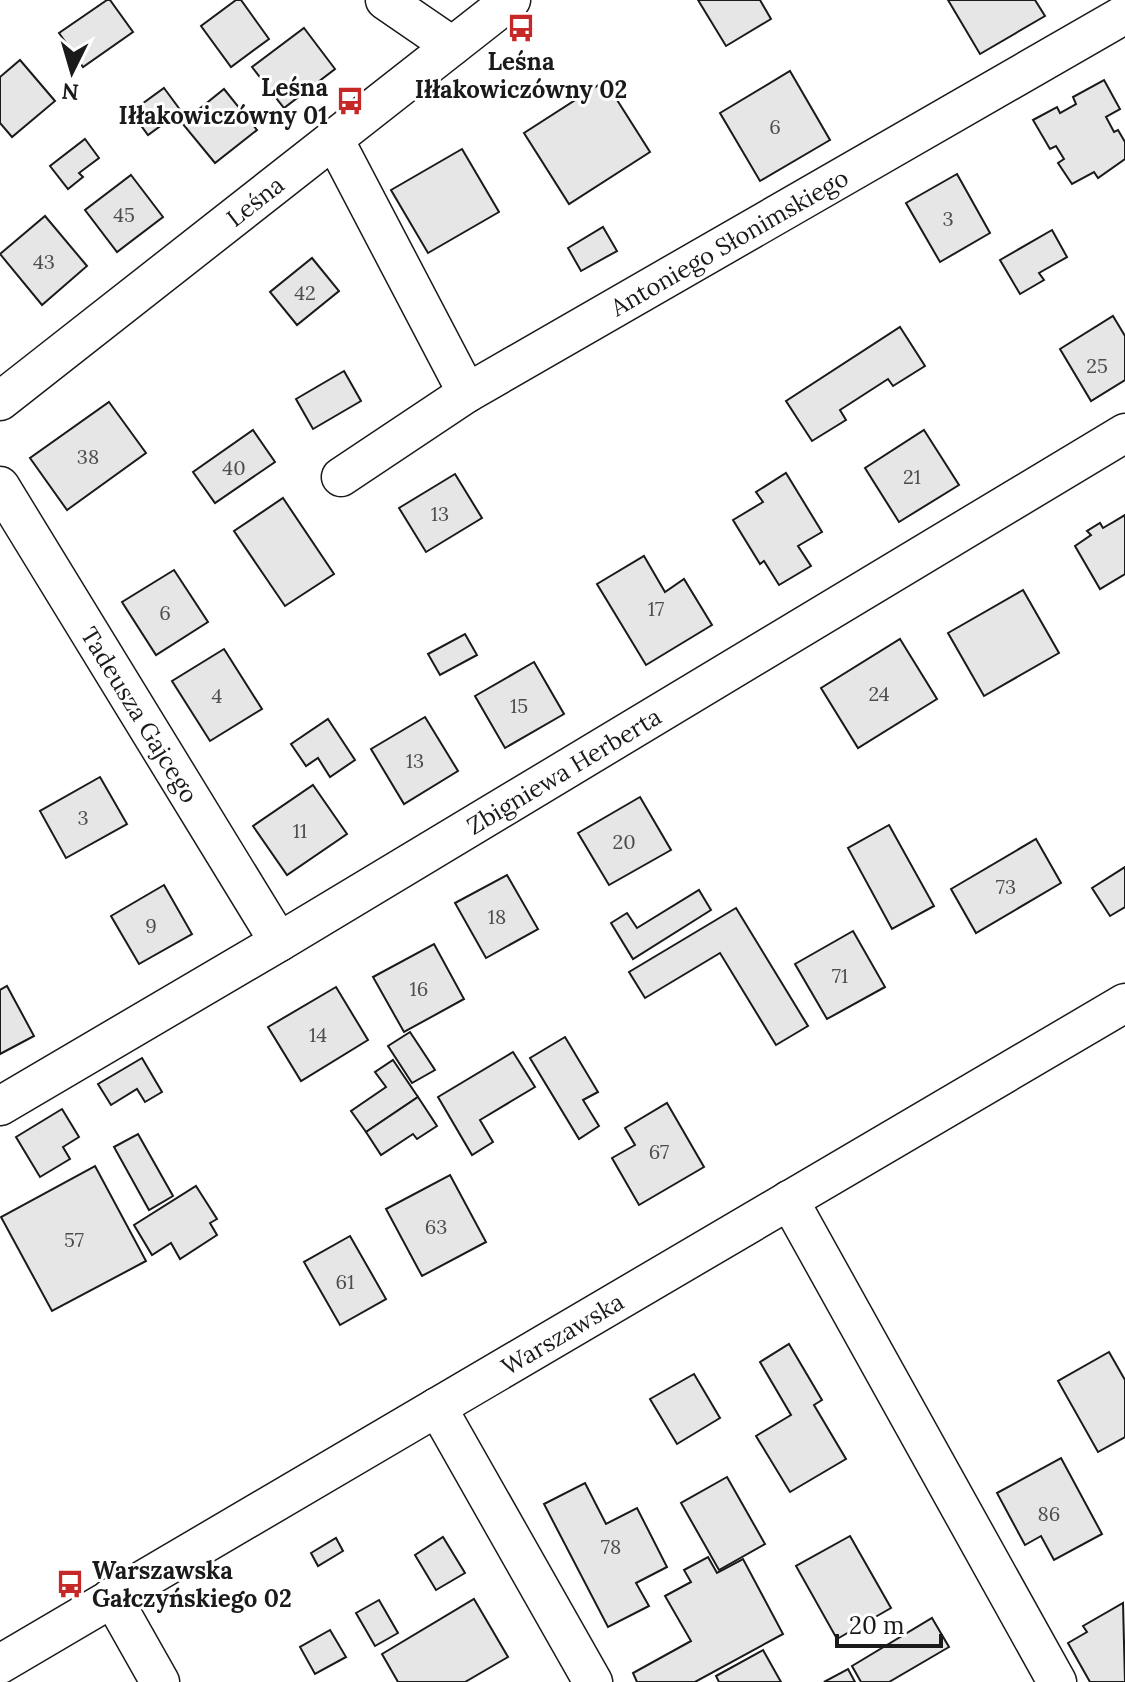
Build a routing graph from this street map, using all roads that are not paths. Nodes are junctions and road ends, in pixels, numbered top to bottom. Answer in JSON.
{"nodes":[{"id":1,"x":385,"y":0,"type":"edge"},
{"id":2,"x":511,"y":0,"type":"edge"},
{"id":3,"x":1120,"y":12,"type":"edge"},
{"id":4,"x":452,"y":46,"type":"junction"},
{"id":5,"x":335,"y":141,"type":"junction"},
{"id":6,"x":467,"y":393,"type":"junction"},
{"id":7,"x":0,"y":401,"type":"edge"},
{"id":8,"x":1125,"y":433,"type":"edge"},
{"id":9,"x":341,"y":477,"type":"dead end"},
{"id":10,"x":0,"y":486,"type":"edge"},
{"id":11,"x":279,"y":942,"type":"junction"},
{"id":12,"x":1125,"y":1003,"type":"edge"},
{"id":13,"x":0,"y":1106,"type":"edge"},
{"id":14,"x":789,"y":1200,"type":"junction"},
{"id":15,"x":437,"y":1407,"type":"junction"},
{"id":16,"x":112,"y":1597,"type":"junction"},
{"id":17,"x":0,"y":1664,"type":"edge"},
{"id":18,"x":160,"y":1682,"type":"edge"},
{"id":19,"x":593,"y":1682,"type":"edge"},
{"id":20,"x":1057,"y":1682,"type":"edge"}],
"edges":[{"from":1,"to":4,"type":"street"},
{"from":2,"to":4,"type":"street","name":"Leśna"},
{"from":3,"to":6,"type":"street","name":"Antoniego Słonimskiego"},
{"from":4,"to":5,"type":"street","name":"Leśna"},
{"from":5,"to":6,"type":"street"},
{"from":5,"to":7,"type":"street","name":"Leśna"},
{"from":6,"to":9,"type":"street","name":"Antoniego Słonimskiego"},
{"from":8,"to":11,"type":"street","name":"Zbigniewa Herberta"},
{"from":10,"to":11,"type":"street","name":"Tadeusza Gajcego"},
{"from":11,"to":13,"type":"street","name":"Zbigniewa Herberta"},
{"from":12,"to":14,"type":"street","name":"Warszawska"},
{"from":14,"to":15,"type":"street","name":"Warszawska"},
{"from":14,"to":20,"type":"street"},
{"from":15,"to":16,"type":"street","name":"Warszawska"},
{"from":15,"to":19,"type":"street"},
{"from":16,"to":17,"type":"street","name":"Warszawska"},
{"from":16,"to":18,"type":"street"}]}
